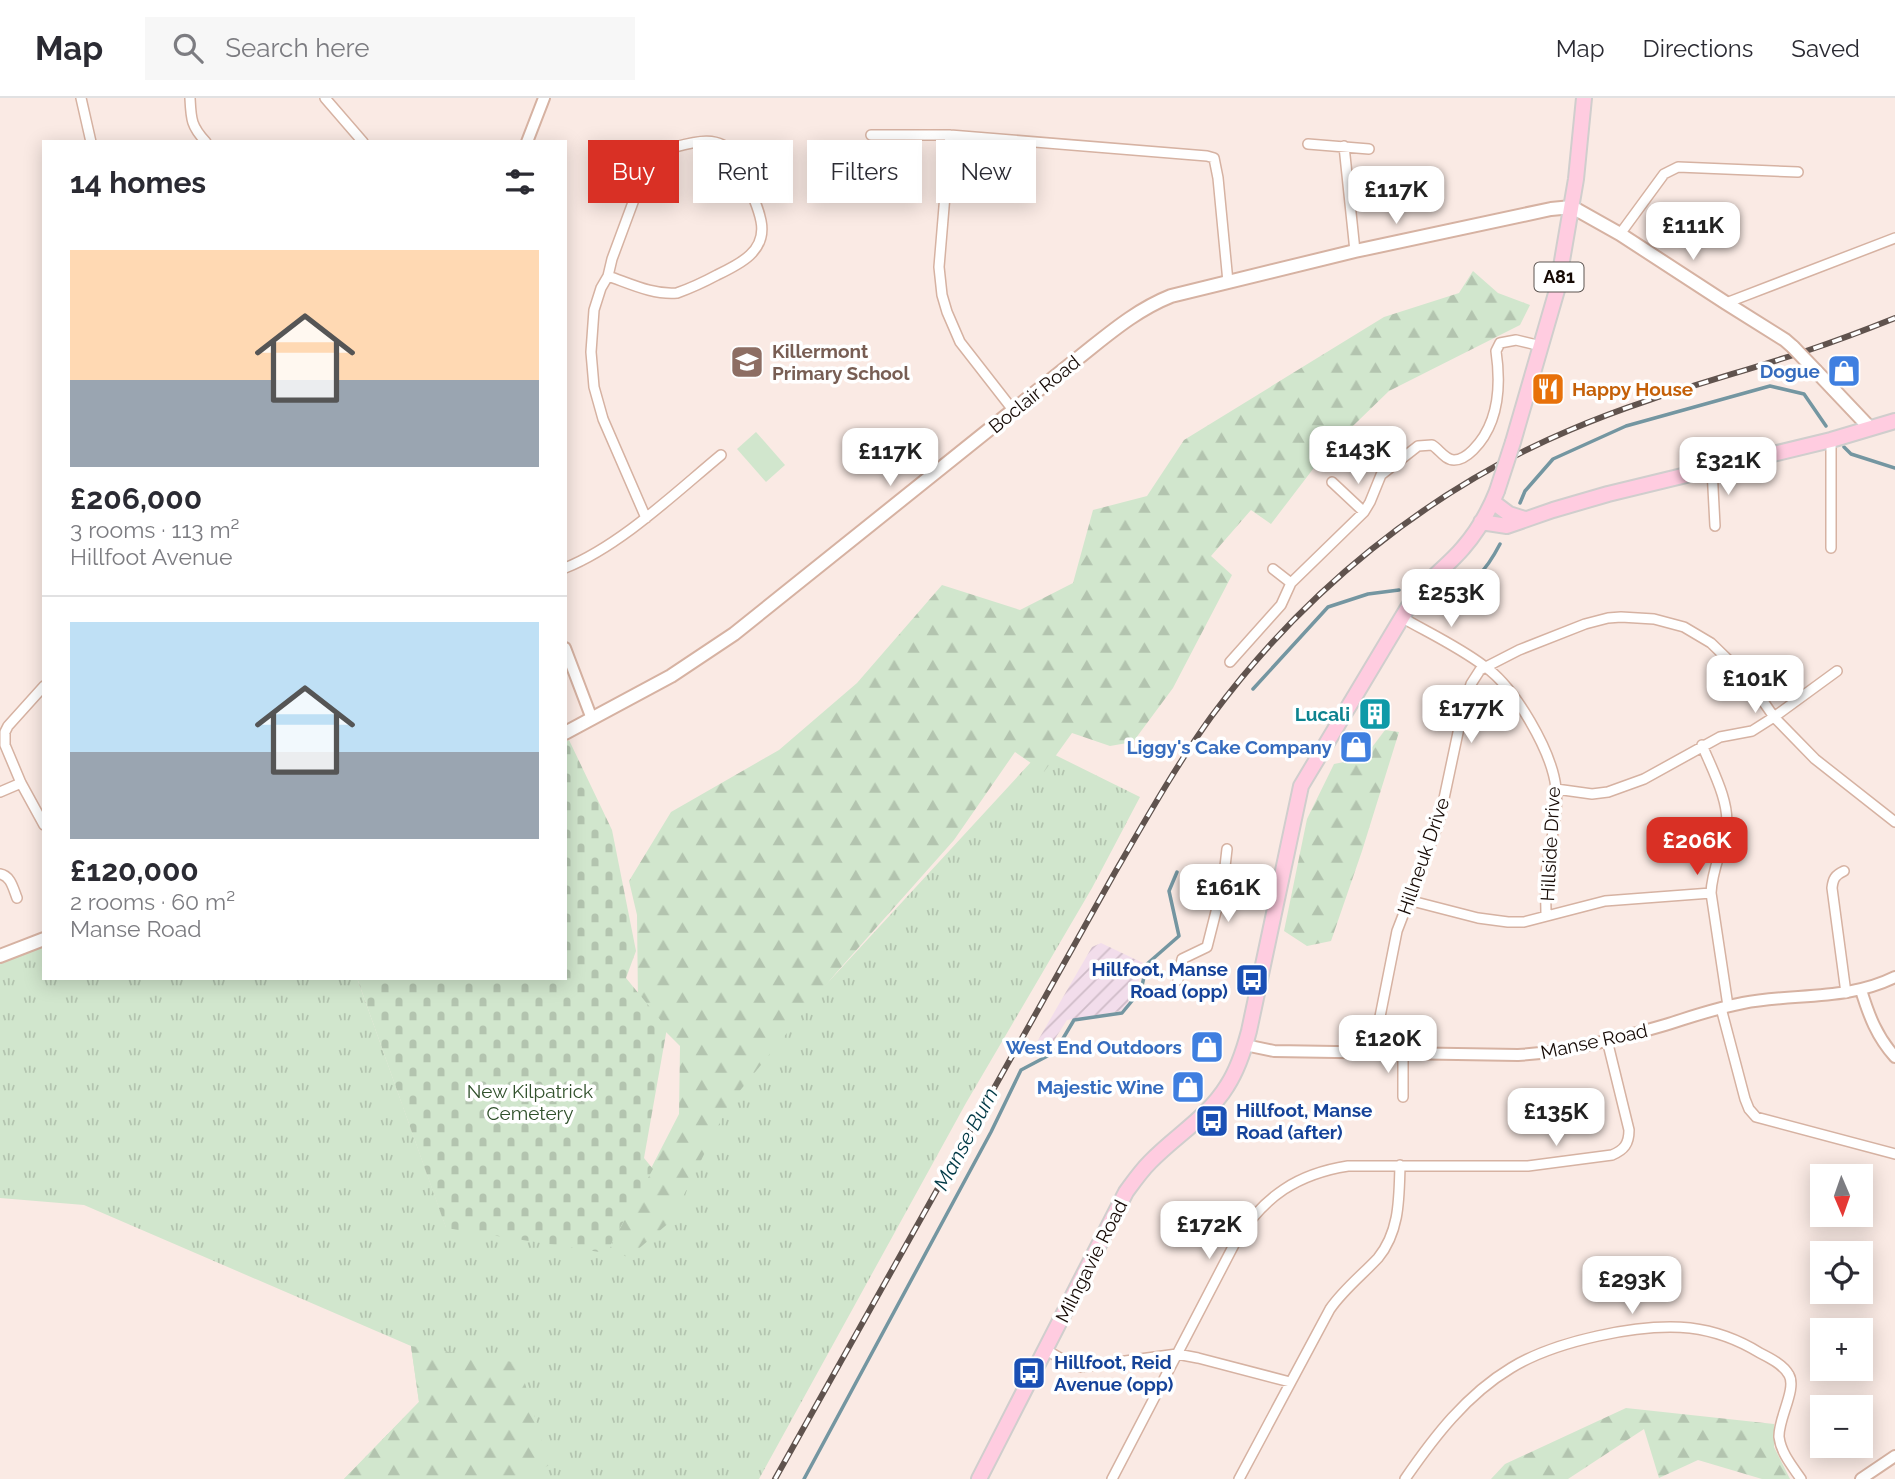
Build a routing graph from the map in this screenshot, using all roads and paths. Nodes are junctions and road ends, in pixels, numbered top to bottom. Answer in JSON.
{"nodes":[{"id":1,"x":81,"y":98,"type":"edge"},
{"id":2,"x":190,"y":98,"type":"edge"},
{"id":3,"x":325,"y":98,"type":"edge"},
{"id":4,"x":544,"y":98,"type":"edge"},
{"id":5,"x":1584,"y":98,"type":"edge"},
{"id":6,"x":871,"y":135,"type":"dead end"},
{"id":7,"x":950,"y":135,"type":"junction"},
{"id":8,"x":91,"y":140,"type":"edge"},
{"id":9,"x":204,"y":140,"type":"edge"},
{"id":10,"x":361,"y":140,"type":"edge"},
{"id":11,"x":528,"y":140,"type":"edge"},
{"id":12,"x":1308,"y":144,"type":"dead end"},
{"id":13,"x":1344,"y":146,"type":"junction"},
{"id":14,"x":1369,"y":149,"type":"dead end"},
{"id":15,"x":1798,"y":172,"type":"dead end"},
{"id":16,"x":1572,"y":207,"type":"junction"},
{"id":17,"x":1620,"y":234,"type":"junction"},
{"id":18,"x":1895,"y":238,"type":"edge"},
{"id":19,"x":1355,"y":251,"type":"junction"},
{"id":20,"x":608,"y":276,"type":"junction"},
{"id":21,"x":1228,"y":282,"type":"junction"},
{"id":22,"x":1726,"y":303,"type":"junction"},
{"id":23,"x":1541,"y":346,"type":"junction"},
{"id":24,"x":1013,"y":411,"type":"junction"},
{"id":25,"x":1895,"y":421,"type":"edge"},
{"id":26,"x":1870,"y":428,"type":"junction"},
{"id":27,"x":1831,"y":440,"type":"junction"},
{"id":28,"x":721,"y":455,"type":"dead end"},
{"id":29,"x":1712,"y":469,"type":"junction"},
{"id":30,"x":1332,"y":482,"type":"dead end"},
{"id":31,"x":1495,"y":497,"type":"junction"},
{"id":32,"x":1364,"y":512,"type":"junction"},
{"id":33,"x":646,"y":518,"type":"junction"},
{"id":34,"x":1525,"y":519,"type":"junction"},
{"id":35,"x":1481,"y":522,"type":"junction"},
{"id":36,"x":1715,"y":526,"type":"dead end"},
{"id":37,"x":1831,"y":548,"type":"dead end"},
{"id":38,"x":567,"y":567,"type":"edge"},
{"id":39,"x":1273,"y":569,"type":"dead end"},
{"id":40,"x":1291,"y":583,"type":"junction"},
{"id":41,"x":1401,"y":617,"type":"junction"},
{"id":42,"x":567,"y":653,"type":"edge"},
{"id":43,"x":1230,"y":662,"type":"dead end"},
{"id":44,"x":1486,"y":667,"type":"junction"},
{"id":45,"x":1836,"y":671,"type":"dead end"},
{"id":46,"x":42,"y":688,"type":"edge"},
{"id":47,"x":1774,"y":717,"type":"junction"},
{"id":48,"x":593,"y":719,"type":"junction"},
{"id":49,"x":567,"y":732,"type":"edge"},
{"id":50,"x":1702,"y":745,"type":"junction"},
{"id":51,"x":22,"y":783,"type":"junction"},
{"id":52,"x":1556,"y":789,"type":"junction"},
{"id":53,"x":0,"y":792,"type":"edge"},
{"id":54,"x":1895,"y":822,"type":"edge"},
{"id":55,"x":42,"y":823,"type":"edge"},
{"id":56,"x":1227,"y":849,"type":"dead end"},
{"id":57,"x":1844,"y":871,"type":"dead end"},
{"id":58,"x":0,"y":874,"type":"edge"},
{"id":59,"x":1223,"y":884,"type":"junction"},
{"id":60,"x":1277,"y":893,"type":"junction"},
{"id":61,"x":1712,"y":893,"type":"junction"},
{"id":62,"x":18,"y":898,"type":"dead end"},
{"id":63,"x":1408,"y":900,"type":"junction"},
{"id":64,"x":1546,"y":916,"type":"junction"},
{"id":65,"x":42,"y":940,"type":"edge"},
{"id":66,"x":0,"y":956,"type":"edge"},
{"id":67,"x":1895,"y":977,"type":"edge"},
{"id":68,"x":1178,"y":980,"type":"dead end"},
{"id":69,"x":1861,"y":990,"type":"junction"},
{"id":70,"x":1846,"y":993,"type":"junction"},
{"id":71,"x":1724,"y":1007,"type":"junction"},
{"id":72,"x":1606,"y":1040,"type":"junction"},
{"id":73,"x":1245,"y":1045,"type":"junction"},
{"id":74,"x":1373,"y":1052,"type":"junction"},
{"id":75,"x":1403,"y":1053,"type":"junction"},
{"id":76,"x":1895,"y":1057,"type":"edge"},
{"id":77,"x":1403,"y":1097,"type":"dead end"},
{"id":78,"x":1895,"y":1154,"type":"edge"},
{"id":79,"x":1400,"y":1165,"type":"junction"},
{"id":80,"x":1046,"y":1350,"type":"junction"},
{"id":81,"x":1177,"y":1354,"type":"junction"},
{"id":82,"x":1290,"y":1382,"type":"junction"},
{"id":83,"x":1895,"y":1456,"type":"edge"},
{"id":84,"x":978,"y":1479,"type":"edge"},
{"id":85,"x":1112,"y":1479,"type":"edge"},
{"id":86,"x":1239,"y":1479,"type":"edge"},
{"id":87,"x":1405,"y":1479,"type":"edge"},
{"id":88,"x":1801,"y":1479,"type":"edge"},
{"id":89,"x":1861,"y":1479,"type":"edge"}],
"edges":[{"from":1,"to":8,"type":"street"},
{"from":2,"to":9,"type":"street"},
{"from":3,"to":10,"type":"street"},
{"from":4,"to":11,"type":"street"},
{"from":5,"to":16,"type":"main road","name":"Milngavie Road","number":"A81"},
{"from":6,"to":7,"type":"street"},
{"from":7,"to":21,"type":"street"},
{"from":7,"to":24,"type":"street"},
{"from":12,"to":13,"type":"street"},
{"from":13,"to":14,"type":"street"},
{"from":13,"to":19,"type":"street"},
{"from":15,"to":17,"type":"street"},
{"from":16,"to":17,"type":"main road"},
{"from":16,"to":19,"type":"main road","name":"Boclair Road"},
{"from":16,"to":23,"type":"main road","name":"Milngavie Road","number":"A81"},
{"from":17,"to":22,"type":"main road"},
{"from":18,"to":22,"type":"street"},
{"from":19,"to":21,"type":"main road","name":"Boclair Road"},
{"from":20,"to":20,"type":"street"},
{"from":20,"to":33,"type":"street"},
{"from":21,"to":24,"type":"main road","name":"Boclair Road"},
{"from":22,"to":26,"type":"main road","bridge":true},
{"from":23,"to":31,"type":"main road","name":"Milngavie Road","number":"A81","bridge":true},
{"from":23,"to":32,"type":"street"},
{"from":24,"to":48,"type":"main road","name":"Boclair Road"},
{"from":25,"to":26,"type":"main road"},
{"from":26,"to":27,"type":"main road"},
{"from":27,"to":29,"type":"main road"},
{"from":27,"to":37,"type":"street"},
{"from":28,"to":33,"type":"street"},
{"from":29,"to":34,"type":"main road"},
{"from":29,"to":36,"type":"street"},
{"from":30,"to":32,"type":"street"},
{"from":31,"to":34,"type":"main road"},
{"from":31,"to":35,"type":"main road","name":"Milngavie Road","number":"A81"},
{"from":32,"to":40,"type":"street"},
{"from":33,"to":38,"type":"street"},
{"from":34,"to":35,"type":"main road"},
{"from":35,"to":41,"type":"main road","name":"Milngavie Road","number":"A81"},
{"from":39,"to":40,"type":"street"},
{"from":40,"to":43,"type":"street"},
{"from":41,"to":44,"type":"street","name":"Hillside Drive"},
{"from":41,"to":60,"type":"main road","name":"Milngavie Road","number":"A81"},
{"from":42,"to":48,"type":"street"},
{"from":44,"to":47,"type":"street"},
{"from":44,"to":52,"type":"street","name":"Hillside Drive"},
{"from":44,"to":63,"type":"street","name":"Hillneuk Drive"},
{"from":45,"to":47,"type":"street"},
{"from":46,"to":51,"type":"street"},
{"from":47,"to":50,"type":"street"},
{"from":47,"to":54,"type":"street"},
{"from":48,"to":49,"type":"main road","name":"Boclair Road"},
{"from":50,"to":52,"type":"street"},
{"from":50,"to":61,"type":"street"},
{"from":51,"to":53,"type":"street"},
{"from":51,"to":55,"type":"street"},
{"from":52,"to":64,"type":"street","name":"Hillside Drive"},
{"from":56,"to":59,"type":"street"},
{"from":57,"to":70,"type":"street"},
{"from":58,"to":62,"type":"street"},
{"from":59,"to":60,"type":"street"},
{"from":59,"to":68,"type":"street"},
{"from":60,"to":73,"type":"main road","name":"Milngavie Road","number":"A81"},
{"from":61,"to":64,"type":"street"},
{"from":61,"to":71,"type":"street"},
{"from":63,"to":64,"type":"street"},
{"from":63,"to":74,"type":"street","name":"Hillneuk Drive"},
{"from":65,"to":66,"type":"main road"},
{"from":67,"to":69,"type":"street","name":"Manse Road"},
{"from":69,"to":70,"type":"street","name":"Manse Road"},
{"from":69,"to":76,"type":"street"},
{"from":70,"to":71,"type":"street","name":"Manse Road"},
{"from":71,"to":72,"type":"street","name":"Manse Road"},
{"from":71,"to":78,"type":"street"},
{"from":72,"to":75,"type":"street","name":"Manse Road"},
{"from":72,"to":79,"type":"street"},
{"from":73,"to":74,"type":"street","name":"Manse Road"},
{"from":73,"to":80,"type":"main road","name":"Milngavie Road","number":"A81"},
{"from":74,"to":75,"type":"street","name":"Manse Road"},
{"from":75,"to":77,"type":"street"},
{"from":79,"to":81,"type":"street"},
{"from":79,"to":82,"type":"street"},
{"from":80,"to":81,"type":"street"},
{"from":80,"to":84,"type":"main road","name":"Milngavie Road","number":"A81"},
{"from":81,"to":82,"type":"street"},
{"from":81,"to":85,"type":"street"},
{"from":82,"to":86,"type":"street"},
{"from":83,"to":89,"type":"street"},
{"from":87,"to":88,"type":"street"}]}
